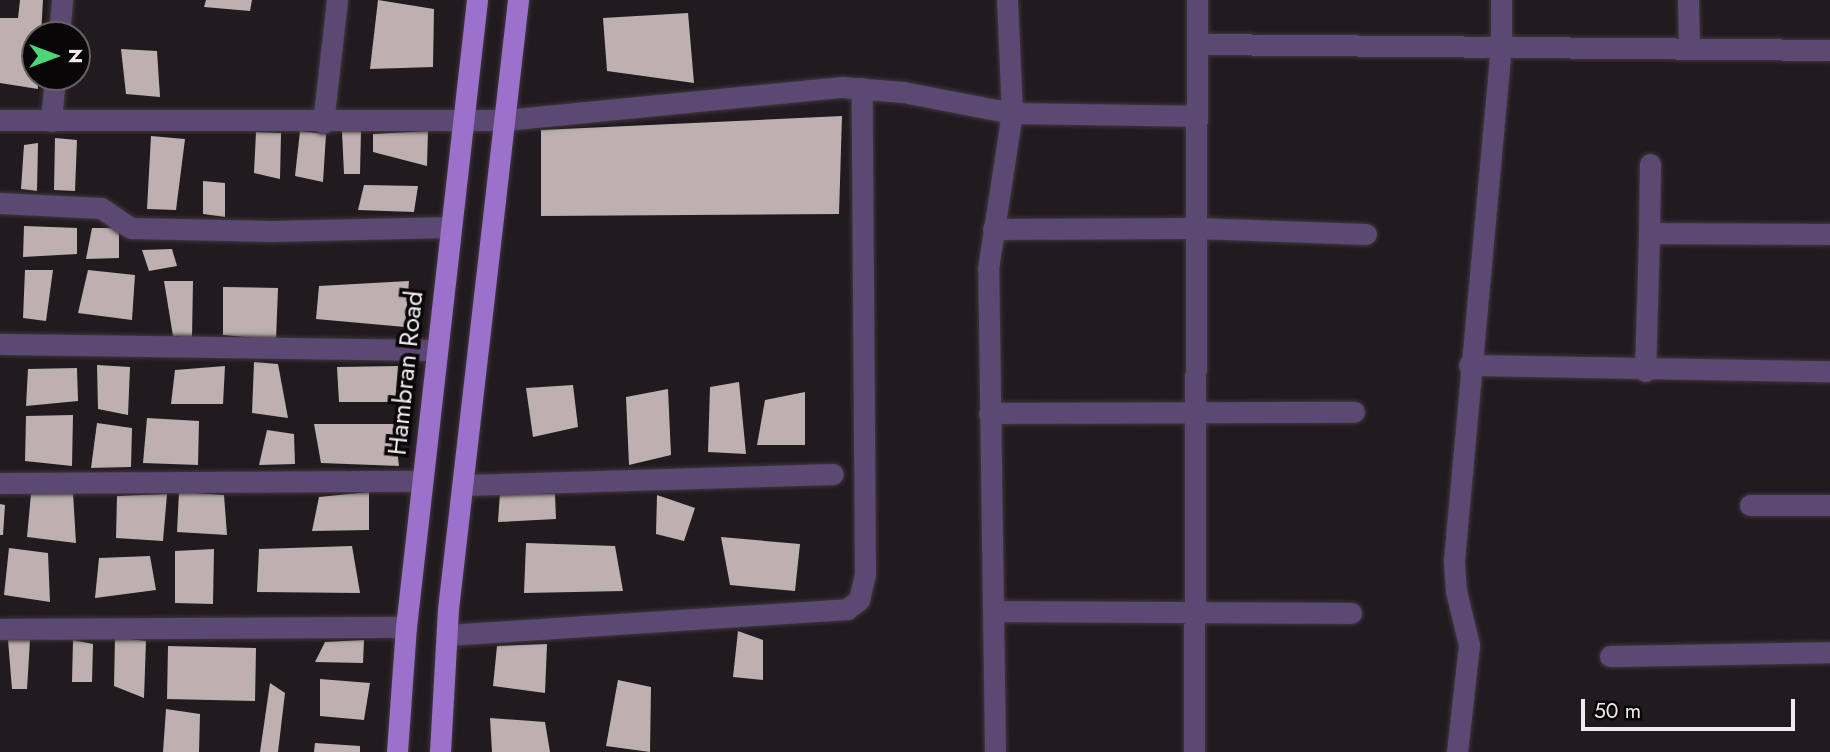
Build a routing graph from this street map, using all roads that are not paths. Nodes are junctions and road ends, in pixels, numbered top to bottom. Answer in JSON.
{"nodes":[{"id":1,"x":62,"y":0,"type":"edge"},
{"id":2,"x":337,"y":0,"type":"edge"},
{"id":3,"x":477,"y":0,"type":"edge"},
{"id":4,"x":518,"y":0,"type":"edge"},
{"id":5,"x":1007,"y":0,"type":"edge"},
{"id":6,"x":1197,"y":0,"type":"edge"},
{"id":7,"x":1501,"y":0,"type":"edge"},
{"id":8,"x":1688,"y":0,"type":"edge"},
{"id":9,"x":60,"y":21,"type":"edge"},
{"id":10,"x":1197,"y":44,"type":"junction"},
{"id":11,"x":1501,"y":46,"type":"junction"},
{"id":12,"x":1689,"y":47,"type":"junction"},
{"id":13,"x":1830,"y":50,"type":"edge"},
{"id":14,"x":862,"y":88,"type":"junction"},
{"id":15,"x":54,"y":91,"type":"edge"},
{"id":16,"x":1012,"y":113,"type":"junction"},
{"id":17,"x":1193,"y":116,"type":"junction"},
{"id":18,"x":0,"y":120,"type":"edge"},
{"id":19,"x":505,"y":120,"type":"junction"},
{"id":20,"x":51,"y":121,"type":"junction"},
{"id":21,"x":464,"y":121,"type":"junction"},
{"id":22,"x":323,"y":123,"type":"junction"},
{"id":23,"x":1650,"y":164,"type":"dead end"},
{"id":24,"x":0,"y":203,"type":"edge"},
{"id":25,"x":451,"y":227,"type":"junction"},
{"id":26,"x":1196,"y":228,"type":"junction"},
{"id":27,"x":993,"y":229,"type":"junction"},
{"id":28,"x":1649,"y":233,"type":"junction"},
{"id":29,"x":1366,"y":234,"type":"dead end"},
{"id":30,"x":1830,"y":234,"type":"edge"},
{"id":31,"x":0,"y":344,"type":"edge"},
{"id":32,"x":437,"y":350,"type":"junction"},
{"id":33,"x":1469,"y":365,"type":"junction"},
{"id":34,"x":1645,"y":371,"type":"junction"},
{"id":35,"x":1830,"y":371,"type":"edge"},
{"id":36,"x":1354,"y":412,"type":"dead end"},
{"id":37,"x":989,"y":413,"type":"junction"},
{"id":38,"x":1195,"y":414,"type":"junction"},
{"id":39,"x":833,"y":474,"type":"dead end"},
{"id":40,"x":422,"y":481,"type":"junction"},
{"id":41,"x":0,"y":483,"type":"edge"},
{"id":42,"x":463,"y":485,"type":"junction"},
{"id":43,"x":1750,"y":505,"type":"dead end"},
{"id":44,"x":1830,"y":505,"type":"edge"},
{"id":45,"x":993,"y":611,"type":"junction"},
{"id":46,"x":1195,"y":612,"type":"junction"},
{"id":47,"x":1351,"y":613,"type":"dead end"},
{"id":48,"x":406,"y":627,"type":"junction"},
{"id":49,"x":0,"y":629,"type":"edge"},
{"id":50,"x":447,"y":635,"type":"junction"},
{"id":51,"x":1830,"y":652,"type":"edge"},
{"id":52,"x":1610,"y":656,"type":"dead end"},
{"id":53,"x":397,"y":752,"type":"edge"},
{"id":54,"x":440,"y":752,"type":"edge"},
{"id":55,"x":995,"y":752,"type":"edge"},
{"id":56,"x":1194,"y":752,"type":"edge"},
{"id":57,"x":1457,"y":752,"type":"edge"}],
"edges":[{"from":1,"to":9,"type":"street"},
{"from":2,"to":22,"type":"street"},
{"from":3,"to":21,"type":"main road","name":"Hambran Road"},
{"from":4,"to":19,"type":"main road"},
{"from":5,"to":16,"type":"street"},
{"from":6,"to":10,"type":"street"},
{"from":7,"to":11,"type":"street"},
{"from":8,"to":12,"type":"street"},
{"from":10,"to":11,"type":"street"},
{"from":10,"to":17,"type":"street"},
{"from":11,"to":12,"type":"street"},
{"from":11,"to":33,"type":"street"},
{"from":12,"to":13,"type":"street"},
{"from":14,"to":16,"type":"street"},
{"from":14,"to":19,"type":"street"},
{"from":14,"to":50,"type":"street"},
{"from":15,"to":20,"type":"street"},
{"from":16,"to":17,"type":"street"},
{"from":16,"to":27,"type":"street"},
{"from":17,"to":26,"type":"street"},
{"from":18,"to":20,"type":"street"},
{"from":19,"to":21,"type":"street"},
{"from":19,"to":42,"type":"main road"},
{"from":20,"to":22,"type":"street"},
{"from":21,"to":22,"type":"street"},
{"from":21,"to":25,"type":"main road","name":"Hambran Road"},
{"from":23,"to":28,"type":"street"},
{"from":24,"to":25,"type":"street"},
{"from":25,"to":32,"type":"main road","name":"Hambran Road"},
{"from":26,"to":27,"type":"street"},
{"from":26,"to":29,"type":"street"},
{"from":26,"to":38,"type":"street"},
{"from":27,"to":37,"type":"street"},
{"from":28,"to":30,"type":"street"},
{"from":28,"to":34,"type":"street"},
{"from":31,"to":32,"type":"street"},
{"from":32,"to":40,"type":"main road","name":"Hambran Road"},
{"from":33,"to":34,"type":"street"},
{"from":33,"to":57,"type":"street"},
{"from":34,"to":35,"type":"street"},
{"from":36,"to":38,"type":"street"},
{"from":37,"to":38,"type":"street"},
{"from":37,"to":45,"type":"street"},
{"from":38,"to":46,"type":"street"},
{"from":39,"to":42,"type":"street"},
{"from":40,"to":41,"type":"street"},
{"from":40,"to":48,"type":"main road","name":"Hambran Road"},
{"from":42,"to":50,"type":"main road"},
{"from":43,"to":44,"type":"street"},
{"from":45,"to":46,"type":"street"},
{"from":45,"to":55,"type":"street"},
{"from":46,"to":47,"type":"street"},
{"from":46,"to":56,"type":"street"},
{"from":48,"to":49,"type":"street"},
{"from":48,"to":53,"type":"main road","name":"Hambran Road"},
{"from":50,"to":54,"type":"main road"},
{"from":51,"to":52,"type":"street"}]}
